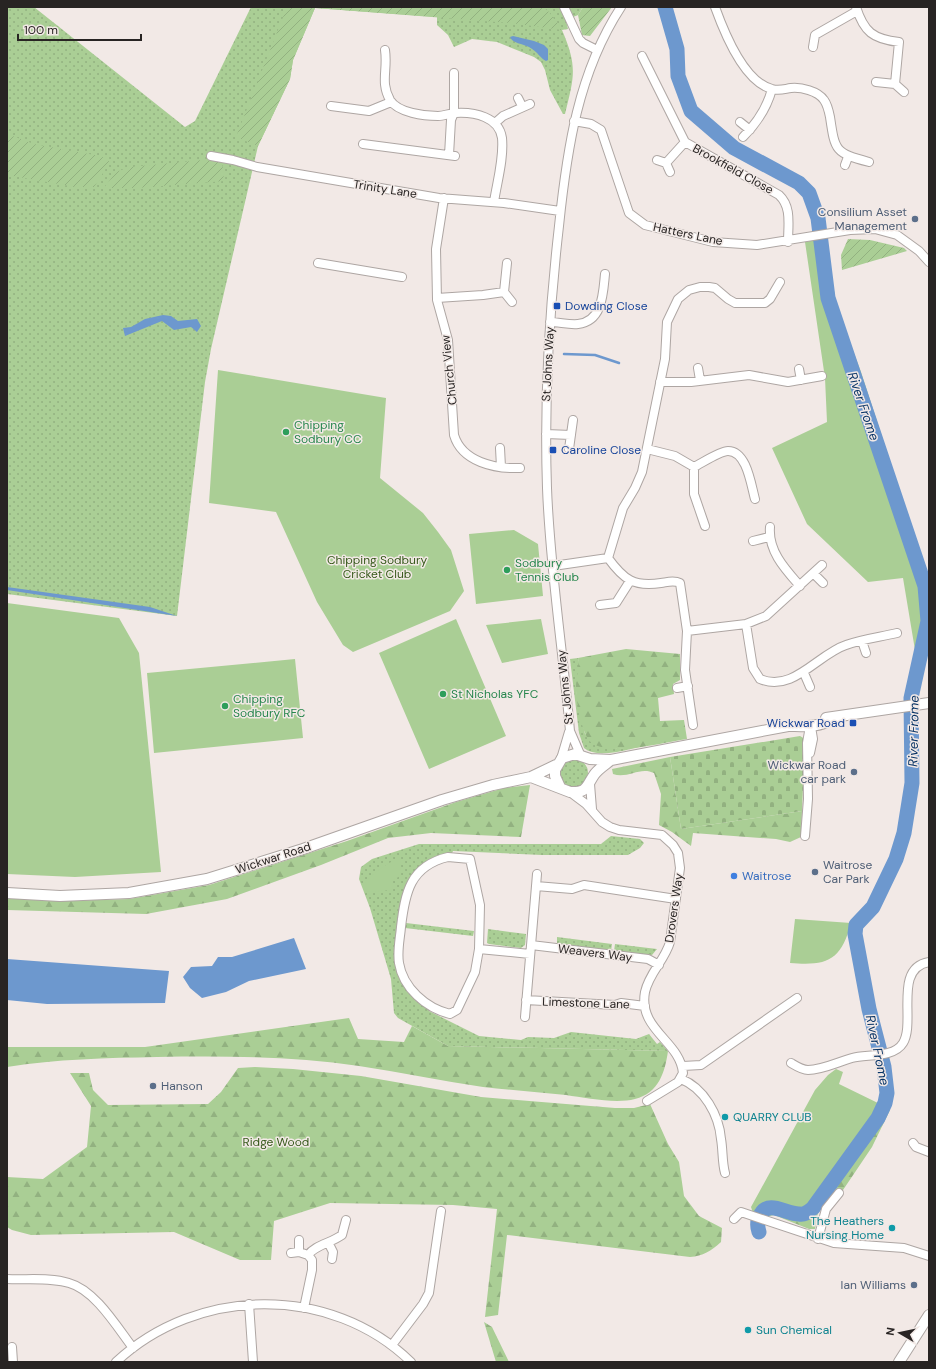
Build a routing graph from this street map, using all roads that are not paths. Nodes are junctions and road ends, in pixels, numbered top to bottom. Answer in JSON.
{"nodes":[{"id":1,"x":564,"y":7,"type":"edge"},
{"id":2,"x":620,"y":7,"type":"edge"},
{"id":3,"x":715,"y":7,"type":"edge"},
{"id":4,"x":857,"y":9,"type":"edge"},
{"id":5,"x":813,"y":47,"type":"dead end"},
{"id":6,"x":385,"y":50,"type":"dead end"},
{"id":7,"x":597,"y":50,"type":"junction"},
{"id":8,"x":642,"y":56,"type":"dead end"},
{"id":9,"x":457,"y":77,"type":"dead end"},
{"id":10,"x":876,"y":82,"type":"dead end"},
{"id":11,"x":895,"y":84,"type":"junction"},
{"id":12,"x":772,"y":89,"type":"junction"},
{"id":13,"x":904,"y":92,"type":"dead end"},
{"id":14,"x":391,"y":102,"type":"junction"},
{"id":15,"x":523,"y":103,"type":"dead end"},
{"id":16,"x":331,"y":106,"type":"dead end"},
{"id":17,"x":454,"y":113,"type":"junction"},
{"id":18,"x":574,"y":120,"type":"junction"},
{"id":19,"x":495,"y":122,"type":"junction"},
{"id":20,"x":740,"y":122,"type":"dead end"},
{"id":21,"x":750,"y":130,"type":"junction"},
{"id":22,"x":743,"y":137,"type":"dead end"},
{"id":23,"x":685,"y":142,"type":"junction"},
{"id":24,"x":363,"y":144,"type":"dead end"},
{"id":25,"x":212,"y":156,"type":"dead end"},
{"id":26,"x":848,"y":157,"type":"junction"},
{"id":27,"x":657,"y":160,"type":"dead end"},
{"id":28,"x":869,"y":162,"type":"dead end"},
{"id":29,"x":666,"y":163,"type":"junction"},
{"id":30,"x":845,"y":166,"type":"dead end"},
{"id":31,"x":670,"y":172,"type":"dead end"},
{"id":32,"x":444,"y":198,"type":"junction"},
{"id":33,"x":494,"y":202,"type":"junction"},
{"id":34,"x":560,"y":211,"type":"junction"},
{"id":35,"x":788,"y":242,"type":"junction"},
{"id":36,"x":929,"y":262,"type":"edge"},
{"id":37,"x":318,"y":263,"type":"dead end"},
{"id":38,"x":507,"y":263,"type":"dead end"},
{"id":39,"x":605,"y":274,"type":"dead end"},
{"id":40,"x":402,"y":277,"type":"dead end"},
{"id":41,"x":780,"y":282,"type":"dead end"},
{"id":42,"x":504,"y":292,"type":"junction"},
{"id":43,"x":437,"y":298,"type":"junction"},
{"id":44,"x":512,"y":302,"type":"dead end"},
{"id":45,"x":550,"y":322,"type":"junction"},
{"id":46,"x":698,"y":368,"type":"dead end"},
{"id":47,"x":799,"y":369,"type":"dead end"},
{"id":48,"x":822,"y":376,"type":"dead end"},
{"id":49,"x":700,"y":380,"type":"junction"},
{"id":50,"x":801,"y":380,"type":"junction"},
{"id":51,"x":660,"y":382,"type":"junction"},
{"id":52,"x":573,"y":420,"type":"dead end"},
{"id":53,"x":546,"y":434,"type":"junction"},
{"id":54,"x":571,"y":434,"type":"junction"},
{"id":55,"x":500,"y":448,"type":"dead end"},
{"id":56,"x":569,"y":449,"type":"dead end"},
{"id":57,"x":647,"y":449,"type":"junction"},
{"id":58,"x":694,"y":467,"type":"junction"},
{"id":59,"x":501,"y":468,"type":"junction"},
{"id":60,"x":520,"y":468,"type":"dead end"},
{"id":61,"x":755,"y":499,"type":"dead end"},
{"id":62,"x":705,"y":526,"type":"dead end"},
{"id":63,"x":770,"y":527,"type":"dead end"},
{"id":64,"x":769,"y":537,"type":"junction"},
{"id":65,"x":753,"y":541,"type":"dead end"},
{"id":66,"x":608,"y":558,"type":"junction"},
{"id":67,"x":822,"y":565,"type":"dead end"},
{"id":68,"x":553,"y":566,"type":"junction"},
{"id":69,"x":814,"y":574,"type":"junction"},
{"id":70,"x":630,"y":581,"type":"junction"},
{"id":71,"x":823,"y":583,"type":"dead end"},
{"id":72,"x":800,"y":586,"type":"junction"},
{"id":73,"x":600,"y":605,"type":"dead end"},
{"id":74,"x":746,"y":624,"type":"junction"},
{"id":75,"x":688,"y":631,"type":"junction"},
{"id":76,"x":897,"y":633,"type":"dead end"},
{"id":77,"x":862,"y":640,"type":"junction"},
{"id":78,"x":866,"y":653,"type":"dead end"},
{"id":79,"x":804,"y":673,"type":"junction"},
{"id":80,"x":688,"y":686,"type":"junction"},
{"id":81,"x":810,"y":687,"type":"dead end"},
{"id":82,"x":677,"y":688,"type":"dead end"},
{"id":83,"x":925,"y":703,"type":"edge"},
{"id":84,"x":693,"y":725,"type":"dead end"},
{"id":85,"x":810,"y":726,"type":"junction"},
{"id":86,"x":570,"y":731,"type":"junction"},
{"id":87,"x":583,"y":756,"type":"junction"},
{"id":88,"x":611,"y":760,"type":"junction"},
{"id":89,"x":558,"y":762,"type":"junction"},
{"id":90,"x":531,"y":777,"type":"junction"},
{"id":91,"x":592,"y":780,"type":"junction"},
{"id":92,"x":560,"y":787,"type":"junction"},
{"id":93,"x":570,"y":792,"type":"junction"},
{"id":94,"x":592,"y":809,"type":"junction"},
{"id":95,"x":806,"y":836,"type":"dead end"},
{"id":96,"x":537,"y":874,"type":"dead end"},
{"id":97,"x":536,"y":886,"type":"junction"},
{"id":98,"x":7,"y":893,"type":"edge"},
{"id":99,"x":676,"y":899,"type":"junction"},
{"id":100,"x":531,"y":945,"type":"junction"},
{"id":101,"x":479,"y":949,"type":"junction"},
{"id":102,"x":530,"y":954,"type":"junction"},
{"id":103,"x":929,"y":962,"type":"edge"},
{"id":104,"x":659,"y":965,"type":"junction"},
{"id":105,"x":796,"y":998,"type":"dead end"},
{"id":106,"x":526,"y":1000,"type":"junction"},
{"id":107,"x":645,"y":1006,"type":"junction"},
{"id":108,"x":524,"y":1017,"type":"dead end"},
{"id":109,"x":791,"y":1063,"type":"dead end"},
{"id":110,"x":683,"y":1066,"type":"junction"},
{"id":111,"x":681,"y":1079,"type":"junction"},
{"id":112,"x":647,"y":1101,"type":"dead end"},
{"id":113,"x":913,"y":1143,"type":"dead end"},
{"id":114,"x":929,"y":1152,"type":"edge"},
{"id":115,"x":725,"y":1173,"type":"dead end"},
{"id":116,"x":838,"y":1193,"type":"dead end"},
{"id":117,"x":748,"y":1205,"type":"dead end"},
{"id":118,"x":441,"y":1211,"type":"dead end"},
{"id":119,"x":741,"y":1212,"type":"junction"},
{"id":120,"x":734,"y":1219,"type":"dead end"},
{"id":121,"x":346,"y":1220,"type":"dead end"},
{"id":122,"x":818,"y":1239,"type":"junction"},
{"id":123,"x":299,"y":1240,"type":"dead end"},
{"id":124,"x":329,"y":1244,"type":"junction"},
{"id":125,"x":308,"y":1255,"type":"junction"},
{"id":126,"x":929,"y":1256,"type":"edge"},
{"id":127,"x":332,"y":1259,"type":"dead end"},
{"id":128,"x":7,"y":1279,"type":"edge"},
{"id":129,"x":249,"y":1304,"type":"junction"},
{"id":130,"x":304,"y":1308,"type":"junction"},
{"id":131,"x":929,"y":1315,"type":"edge"},
{"id":132,"x":392,"y":1345,"type":"junction"},
{"id":133,"x":12,"y":1347,"type":"dead end"},
{"id":134,"x":133,"y":1348,"type":"junction"},
{"id":135,"x":13,"y":1362,"type":"edge"},
{"id":136,"x":116,"y":1362,"type":"edge"},
{"id":137,"x":253,"y":1362,"type":"edge"},
{"id":138,"x":411,"y":1362,"type":"edge"},
{"id":139,"x":899,"y":1362,"type":"edge"}],
"edges":[{"from":1,"to":7,"type":"street"},
{"from":2,"to":7,"type":"street","name":"St Johns Way"},
{"from":3,"to":12,"type":"street"},
{"from":4,"to":5,"type":"street"},
{"from":4,"to":11,"type":"street"},
{"from":6,"to":14,"type":"street"},
{"from":7,"to":18,"type":"street","name":"St Johns Way"},
{"from":8,"to":23,"type":"street","name":"Brookfield Close"},
{"from":9,"to":17,"type":"street"},
{"from":10,"to":11,"type":"street"},
{"from":11,"to":13,"type":"street"},
{"from":12,"to":21,"type":"street"},
{"from":12,"to":26,"type":"street"},
{"from":14,"to":16,"type":"street"},
{"from":14,"to":17,"type":"street"},
{"from":15,"to":19,"type":"street"},
{"from":17,"to":19,"type":"street"},
{"from":17,"to":24,"type":"street"},
{"from":18,"to":34,"type":"street","name":"St Johns Way"},
{"from":18,"to":35,"type":"street","name":"Hatters Lane"},
{"from":19,"to":33,"type":"street"},
{"from":20,"to":21,"type":"street"},
{"from":21,"to":22,"type":"street"},
{"from":23,"to":29,"type":"street","name":"Brookfield Close"},
{"from":23,"to":35,"type":"street","name":"Brookfield Close"},
{"from":25,"to":32,"type":"street","name":"Trinity Lane"},
{"from":26,"to":28,"type":"street"},
{"from":26,"to":30,"type":"street"},
{"from":27,"to":29,"type":"street"},
{"from":29,"to":31,"type":"street"},
{"from":32,"to":33,"type":"street","name":"Trinity Lane"},
{"from":32,"to":43,"type":"street","name":"Church View"},
{"from":33,"to":34,"type":"street","name":"Trinity Lane"},
{"from":34,"to":45,"type":"street","name":"St Johns Way"},
{"from":35,"to":36,"type":"street","name":"Hatters Lane"},
{"from":37,"to":40,"type":"street"},
{"from":38,"to":42,"type":"street"},
{"from":39,"to":45,"type":"street"},
{"from":41,"to":51,"type":"street"},
{"from":42,"to":43,"type":"street"},
{"from":42,"to":44,"type":"street"},
{"from":43,"to":59,"type":"street","name":"Church View"},
{"from":45,"to":53,"type":"street","name":"St Johns Way"},
{"from":46,"to":49,"type":"street"},
{"from":47,"to":50,"type":"street"},
{"from":48,"to":50,"type":"street"},
{"from":49,"to":50,"type":"street"},
{"from":49,"to":51,"type":"street"},
{"from":51,"to":57,"type":"street"},
{"from":52,"to":54,"type":"street"},
{"from":53,"to":54,"type":"street"},
{"from":53,"to":68,"type":"street","name":"St Johns Way"},
{"from":54,"to":56,"type":"street"},
{"from":55,"to":59,"type":"street"},
{"from":57,"to":58,"type":"street"},
{"from":57,"to":66,"type":"street"},
{"from":58,"to":61,"type":"street"},
{"from":58,"to":62,"type":"street"},
{"from":59,"to":60,"type":"street","name":"Church View"},
{"from":63,"to":64,"type":"street"},
{"from":64,"to":65,"type":"street"},
{"from":64,"to":72,"type":"street"},
{"from":66,"to":68,"type":"street"},
{"from":66,"to":70,"type":"street"},
{"from":67,"to":69,"type":"street"},
{"from":68,"to":86,"type":"street","name":"St Johns Way"},
{"from":69,"to":71,"type":"street"},
{"from":69,"to":72,"type":"street"},
{"from":70,"to":73,"type":"street"},
{"from":70,"to":75,"type":"street"},
{"from":72,"to":74,"type":"street"},
{"from":74,"to":75,"type":"street"},
{"from":74,"to":79,"type":"street"},
{"from":75,"to":80,"type":"street"},
{"from":76,"to":77,"type":"street"},
{"from":77,"to":78,"type":"street"},
{"from":77,"to":79,"type":"street"},
{"from":79,"to":81,"type":"street"},
{"from":80,"to":82,"type":"street"},
{"from":80,"to":84,"type":"street"},
{"from":83,"to":85,"type":"main road","name":"Wickwar Road"},
{"from":85,"to":88,"type":"main road","name":"Wickwar Road"},
{"from":85,"to":95,"type":"street"},
{"from":86,"to":87,"type":"street","name":"St Johns Way"},
{"from":86,"to":89,"type":"street","name":"St Johns Way"},
{"from":87,"to":88,"type":"main road","name":"Wickwar Road"},
{"from":87,"to":89,"type":"main road","name":"Wickwar Road"},
{"from":87,"to":91,"type":"main road"},
{"from":88,"to":91,"type":"main road"},
{"from":89,"to":90,"type":"main road","name":"Wickwar Road"},
{"from":89,"to":92,"type":"main road"},
{"from":90,"to":92,"type":"main road"},
{"from":90,"to":98,"type":"main road","name":"Wickwar Road"},
{"from":91,"to":93,"type":"main road"},
{"from":91,"to":94,"type":"street"},
{"from":92,"to":93,"type":"main road"},
{"from":93,"to":94,"type":"street","name":"Drovers Way"},
{"from":94,"to":99,"type":"street","name":"Drovers Way"},
{"from":96,"to":97,"type":"street"},
{"from":97,"to":99,"type":"street"},
{"from":97,"to":100,"type":"street"},
{"from":99,"to":104,"type":"street","name":"Drovers Way"},
{"from":100,"to":102,"type":"street"},
{"from":100,"to":104,"type":"street","name":"Weavers Way"},
{"from":101,"to":101,"type":"street"},
{"from":101,"to":102,"type":"street"},
{"from":102,"to":106,"type":"street"},
{"from":103,"to":109,"type":"street"},
{"from":104,"to":107,"type":"street","name":"Drovers Way"},
{"from":105,"to":110,"type":"street"},
{"from":106,"to":107,"type":"street","name":"Limestone Lane"},
{"from":106,"to":108,"type":"street"},
{"from":107,"to":110,"type":"street","name":"Drovers Way"},
{"from":110,"to":111,"type":"street"},
{"from":111,"to":112,"type":"street"},
{"from":111,"to":115,"type":"street"},
{"from":113,"to":114,"type":"street"},
{"from":116,"to":122,"type":"street"},
{"from":117,"to":119,"type":"street"},
{"from":118,"to":132,"type":"street"},
{"from":119,"to":120,"type":"street"},
{"from":119,"to":122,"type":"street"},
{"from":121,"to":124,"type":"street"},
{"from":122,"to":126,"type":"street"},
{"from":123,"to":125,"type":"street"},
{"from":124,"to":125,"type":"street"},
{"from":124,"to":127,"type":"street"},
{"from":125,"to":130,"type":"street"},
{"from":128,"to":134,"type":"street"},
{"from":129,"to":130,"type":"street"},
{"from":129,"to":134,"type":"street"},
{"from":129,"to":137,"type":"street"},
{"from":130,"to":132,"type":"street"},
{"from":131,"to":139,"type":"main road"},
{"from":132,"to":138,"type":"street"},
{"from":133,"to":135,"type":"street"},
{"from":134,"to":136,"type":"street"}]}
